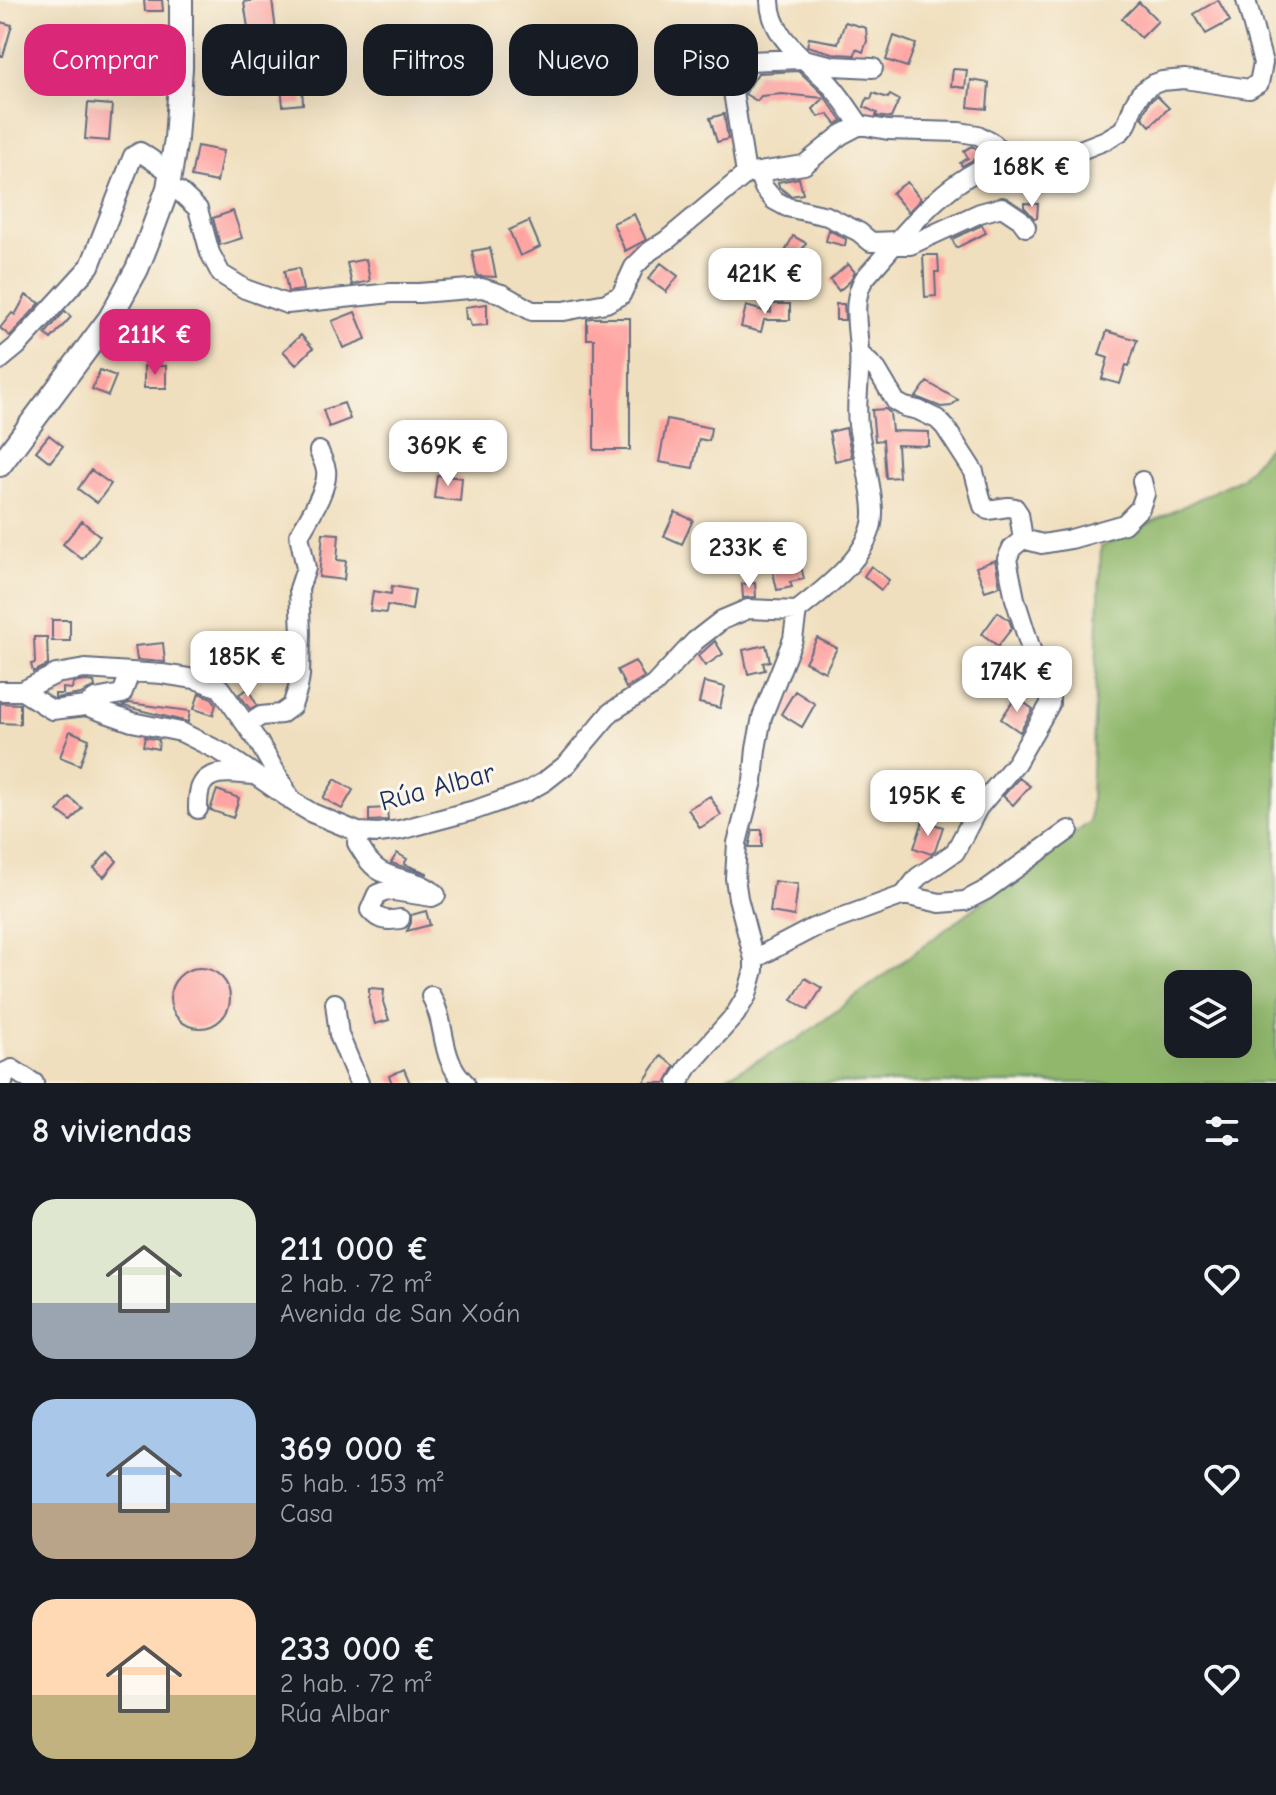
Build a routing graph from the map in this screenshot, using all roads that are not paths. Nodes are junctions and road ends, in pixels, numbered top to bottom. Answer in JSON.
{"nodes":[{"id":1,"x":181,"y":0,"type":"edge"},
{"id":2,"x":770,"y":0,"type":"edge"},
{"id":3,"x":1246,"y":0,"type":"edge"},
{"id":4,"x":803,"y":59,"type":"junction"},
{"id":5,"x":873,"y":68,"type":"dead end"},
{"id":6,"x":860,"y":125,"type":"junction"},
{"id":7,"x":1002,"y":154,"type":"junction"},
{"id":8,"x":752,"y":173,"type":"junction"},
{"id":9,"x":169,"y":180,"type":"junction"},
{"id":10,"x":1026,"y":227,"type":"dead end"},
{"id":11,"x":896,"y":243,"type":"junction"},
{"id":12,"x":860,"y":354,"type":"junction"},
{"id":13,"x":0,"y":360,"type":"edge"},
{"id":14,"x":319,"y":451,"type":"dead end"},
{"id":15,"x":0,"y":465,"type":"edge"},
{"id":16,"x":1142,"y":481,"type":"dead end"},
{"id":17,"x":1023,"y":539,"type":"junction"},
{"id":18,"x":797,"y":611,"type":"junction"},
{"id":19,"x":130,"y":673,"type":"junction"},
{"id":20,"x":0,"y":691,"type":"edge"},
{"id":21,"x":22,"y":691,"type":"junction"},
{"id":22,"x":86,"y":706,"type":"junction"},
{"id":23,"x":247,"y":725,"type":"junction"},
{"id":24,"x":254,"y":775,"type":"junction"},
{"id":25,"x":292,"y":801,"type":"junction"},
{"id":26,"x":198,"y":809,"type":"dead end"},
{"id":27,"x":1069,"y":830,"type":"dead end"},
{"id":28,"x":358,"y":832,"type":"junction"},
{"id":29,"x":904,"y":895,"type":"junction"},
{"id":30,"x":400,"y":919,"type":"dead end"},
{"id":31,"x":754,"y":959,"type":"junction"},
{"id":32,"x":431,"y":996,"type":"dead end"},
{"id":33,"x":335,"y":1003,"type":"dead end"},
{"id":34,"x":3,"y":1083,"type":"edge"},
{"id":35,"x":34,"y":1083,"type":"edge"},
{"id":36,"x":359,"y":1083,"type":"edge"},
{"id":37,"x":465,"y":1083,"type":"edge"},
{"id":38,"x":678,"y":1083,"type":"edge"}],
"edges":[{"from":1,"to":9,"type":"main road"},
{"from":2,"to":4,"type":"street"},
{"from":3,"to":7,"type":"street"},
{"from":4,"to":5,"type":"street"},
{"from":4,"to":6,"type":"street"},
{"from":4,"to":8,"type":"street"},
{"from":6,"to":7,"type":"street"},
{"from":6,"to":8,"type":"street"},
{"from":7,"to":11,"type":"street"},
{"from":8,"to":9,"type":"street"},
{"from":8,"to":11,"type":"street"},
{"from":9,"to":13,"type":"street"},
{"from":9,"to":15,"type":"main road"},
{"from":10,"to":11,"type":"street"},
{"from":11,"to":12,"type":"street"},
{"from":12,"to":17,"type":"street"},
{"from":12,"to":18,"type":"street"},
{"from":14,"to":23,"type":"street"},
{"from":16,"to":17,"type":"street"},
{"from":17,"to":29,"type":"street"},
{"from":18,"to":28,"type":"street","name":"Rúa Albar"},
{"from":18,"to":31,"type":"street"},
{"from":19,"to":21,"type":"street"},
{"from":19,"to":22,"type":"street"},
{"from":19,"to":23,"type":"street"},
{"from":20,"to":21,"type":"street"},
{"from":21,"to":22,"type":"street"},
{"from":22,"to":24,"type":"street","name":"Rúa Albar"},
{"from":23,"to":25,"type":"street"},
{"from":24,"to":25,"type":"street","name":"Rúa Albar"},
{"from":24,"to":26,"type":"street"},
{"from":25,"to":28,"type":"street","name":"Rúa Albar"},
{"from":27,"to":29,"type":"street"},
{"from":28,"to":30,"type":"street"},
{"from":29,"to":31,"type":"street"},
{"from":31,"to":38,"type":"street"},
{"from":32,"to":37,"type":"street"},
{"from":33,"to":36,"type":"street"},
{"from":34,"to":35,"type":"street"}]}
